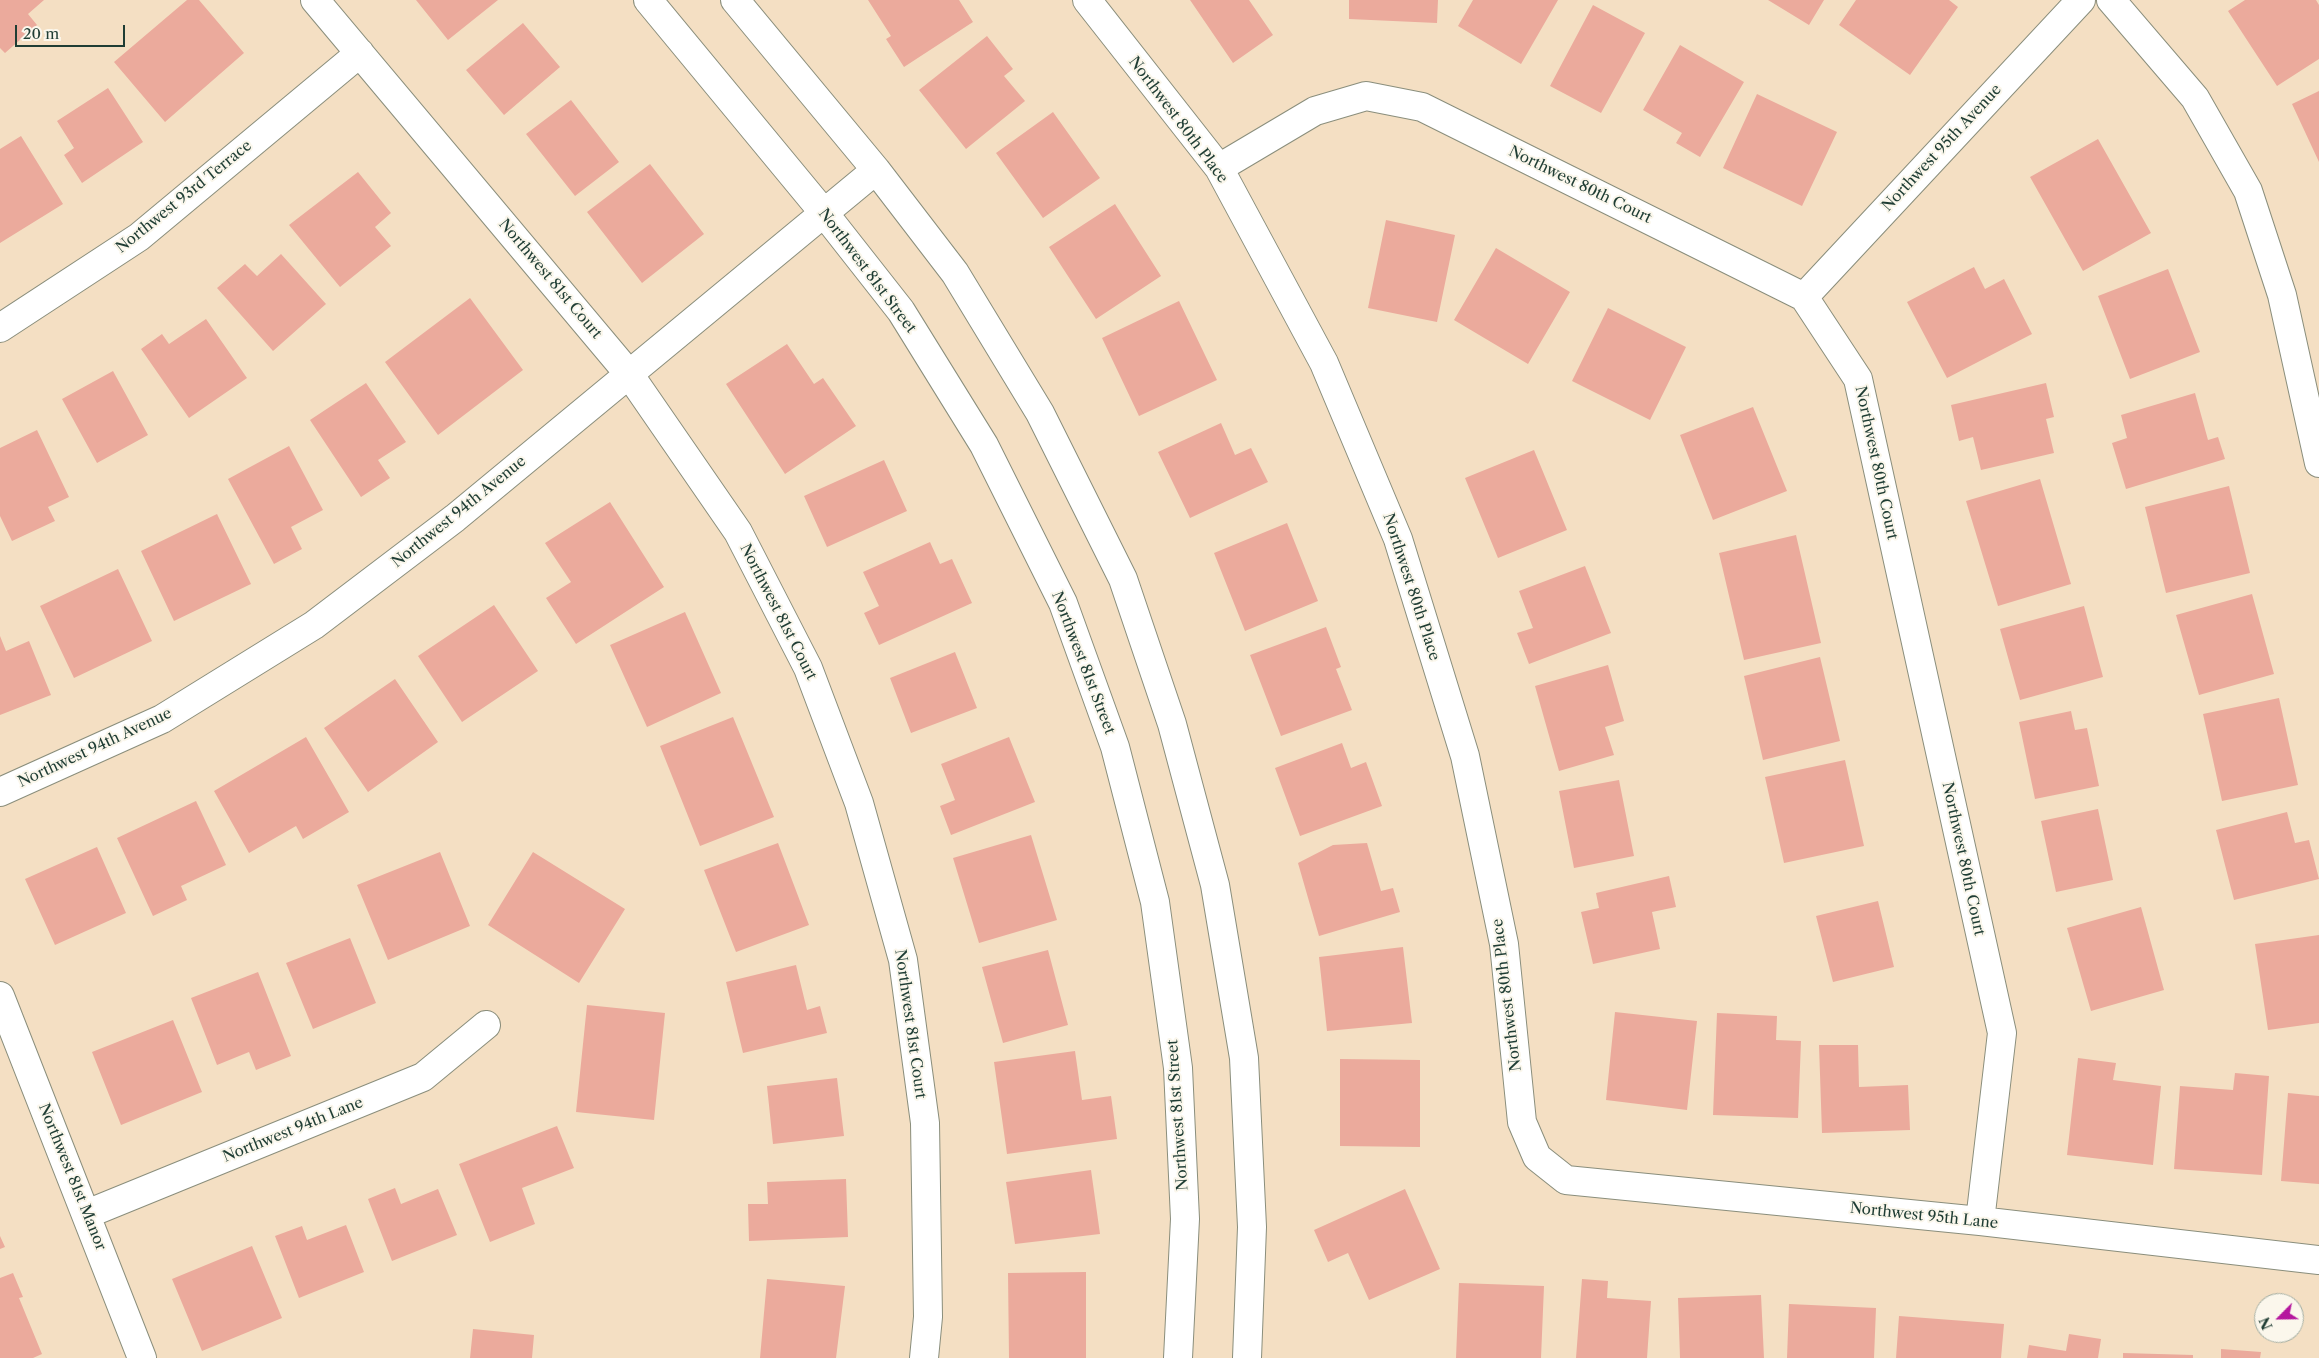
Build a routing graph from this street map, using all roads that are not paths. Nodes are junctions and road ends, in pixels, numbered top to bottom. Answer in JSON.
{"nodes":[{"id":1,"x":315,"y":0,"type":"edge"},
{"id":2,"x":648,"y":0,"type":"edge"},
{"id":3,"x":735,"y":0,"type":"edge"},
{"id":4,"x":1087,"y":0,"type":"edge"},
{"id":5,"x":2081,"y":0,"type":"edge"},
{"id":6,"x":2111,"y":0,"type":"edge"},
{"id":7,"x":360,"y":53,"type":"junction"},
{"id":8,"x":1218,"y":168,"type":"junction"},
{"id":9,"x":876,"y":170,"type":"junction"},
{"id":10,"x":824,"y":213,"type":"junction"},
{"id":11,"x":1804,"y":296,"type":"junction"},
{"id":12,"x":0,"y":328,"type":"edge"},
{"id":13,"x":629,"y":374,"type":"junction"},
{"id":14,"x":2319,"y":463,"type":"edge"},
{"id":15,"x":0,"y":792,"type":"edge"},
{"id":16,"x":0,"y":996,"type":"edge"},
{"id":17,"x":486,"y":1025,"type":"dead end"},
{"id":18,"x":1537,"y":1157,"type":"joint"},
{"id":19,"x":87,"y":1214,"type":"junction"},
{"id":20,"x":1980,"y":1221,"type":"junction"},
{"id":21,"x":2319,"y":1260,"type":"edge"},
{"id":22,"x":142,"y":1358,"type":"edge"},
{"id":23,"x":924,"y":1358,"type":"edge"},
{"id":24,"x":1178,"y":1358,"type":"edge"},
{"id":25,"x":1248,"y":1358,"type":"edge"}],
"edges":[{"from":1,"to":7,"type":"street","name":"Northwest 81st Court"},
{"from":2,"to":10,"type":"street","name":"Northwest 81st Street"},
{"from":3,"to":9,"type":"street"},
{"from":4,"to":8,"type":"street","name":"Northwest 80th Place"},
{"from":5,"to":11,"type":"street","name":"Northwest 95th Avenue"},
{"from":6,"to":14,"type":"street"},
{"from":7,"to":12,"type":"street","name":"Northwest 93rd Terrace"},
{"from":7,"to":13,"type":"street","name":"Northwest 81st Court"},
{"from":8,"to":11,"type":"street","name":"Northwest 80th Court"},
{"from":8,"to":18,"type":"street","name":"Northwest 80th Place"},
{"from":9,"to":10,"type":"street","name":"Northwest 94th Avenue"},
{"from":9,"to":25,"type":"street"},
{"from":10,"to":13,"type":"street","name":"Northwest 94th Avenue"},
{"from":10,"to":24,"type":"street","name":"Northwest 81st Street"},
{"from":11,"to":20,"type":"street","name":"Northwest 80th Court"},
{"from":13,"to":15,"type":"street","name":"Northwest 94th Avenue"},
{"from":13,"to":23,"type":"street","name":"Northwest 81st Court"},
{"from":16,"to":19,"type":"street","name":"Northwest 81st Manor"},
{"from":17,"to":19,"type":"street","name":"Northwest 94th Lane"},
{"from":18,"to":20,"type":"street","name":"Northwest 95th Lane"},
{"from":19,"to":22,"type":"street","name":"Northwest 81st Manor"},
{"from":20,"to":21,"type":"street","name":"Northwest 95th Lane"}]}
